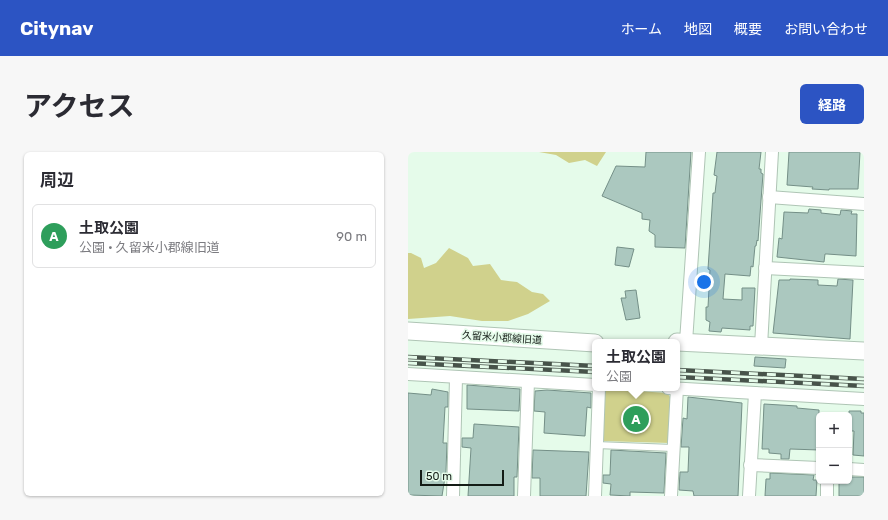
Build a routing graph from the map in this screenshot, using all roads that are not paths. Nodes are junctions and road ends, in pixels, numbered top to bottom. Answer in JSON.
{"nodes":[{"id":1,"x":699,"y":152,"type":"edge"},
{"id":2,"x":772,"y":152,"type":"edge"},
{"id":3,"x":769,"y":197,"type":"junction"},
{"id":4,"x":864,"y":204,"type":"edge"},
{"id":5,"x":765,"y":268,"type":"junction"},
{"id":6,"x":864,"y":273,"type":"edge"},
{"id":7,"x":408,"y":331,"type":"edge"},
{"id":8,"x":681,"y":342,"type":"edge"},
{"id":9,"x":592,"y":343,"type":"edge"},
{"id":10,"x":761,"y":346,"type":"junction"},
{"id":11,"x":864,"y":351,"type":"edge"},
{"id":12,"x":408,"y":374,"type":"edge"},
{"id":13,"x":456,"y":378,"type":"junction"},
{"id":14,"x":528,"y":381,"type":"junction"},
{"id":15,"x":592,"y":386,"type":"edge"},
{"id":16,"x":680,"y":388,"type":"edge"},
{"id":17,"x":599,"y":391,"type":"edge"},
{"id":18,"x":677,"y":391,"type":"edge"},
{"id":19,"x":755,"y":393,"type":"junction"},
{"id":20,"x":864,"y":398,"type":"edge"},
{"id":21,"x":596,"y":445,"type":"junction"},
{"id":22,"x":673,"y":448,"type":"junction"},
{"id":23,"x":750,"y":465,"type":"junction"},
{"id":24,"x":816,"y":468,"type":"edge"},
{"id":25,"x":852,"y":469,"type":"edge"},
{"id":26,"x":864,"y":470,"type":"edge"},
{"id":27,"x":828,"y":484,"type":"edge"},
{"id":28,"x":453,"y":496,"type":"edge"},
{"id":29,"x":524,"y":496,"type":"edge"},
{"id":30,"x":595,"y":496,"type":"edge"},
{"id":31,"x":670,"y":496,"type":"edge"},
{"id":32,"x":749,"y":496,"type":"edge"},
{"id":33,"x":827,"y":496,"type":"edge"}],
"edges":[{"from":1,"to":8,"type":"street"},
{"from":2,"to":3,"type":"street"},
{"from":3,"to":4,"type":"street"},
{"from":3,"to":5,"type":"street"},
{"from":5,"to":6,"type":"street"},
{"from":5,"to":10,"type":"street"},
{"from":7,"to":9,"type":"street","name":"久留米小郡線旧道"},
{"from":8,"to":10,"type":"street"},
{"from":10,"to":11,"type":"street"},
{"from":12,"to":13,"type":"street"},
{"from":13,"to":14,"type":"street"},
{"from":13,"to":28,"type":"street"},
{"from":14,"to":15,"type":"street"},
{"from":14,"to":29,"type":"street"},
{"from":16,"to":19,"type":"street"},
{"from":17,"to":21,"type":"street"},
{"from":18,"to":22,"type":"street"},
{"from":19,"to":20,"type":"street"},
{"from":19,"to":23,"type":"street"},
{"from":21,"to":22,"type":"lane"},
{"from":21,"to":30,"type":"street"},
{"from":22,"to":31,"type":"street"},
{"from":23,"to":24,"type":"street"},
{"from":23,"to":32,"type":"street"},
{"from":25,"to":26,"type":"street"},
{"from":27,"to":33,"type":"street"}]}
